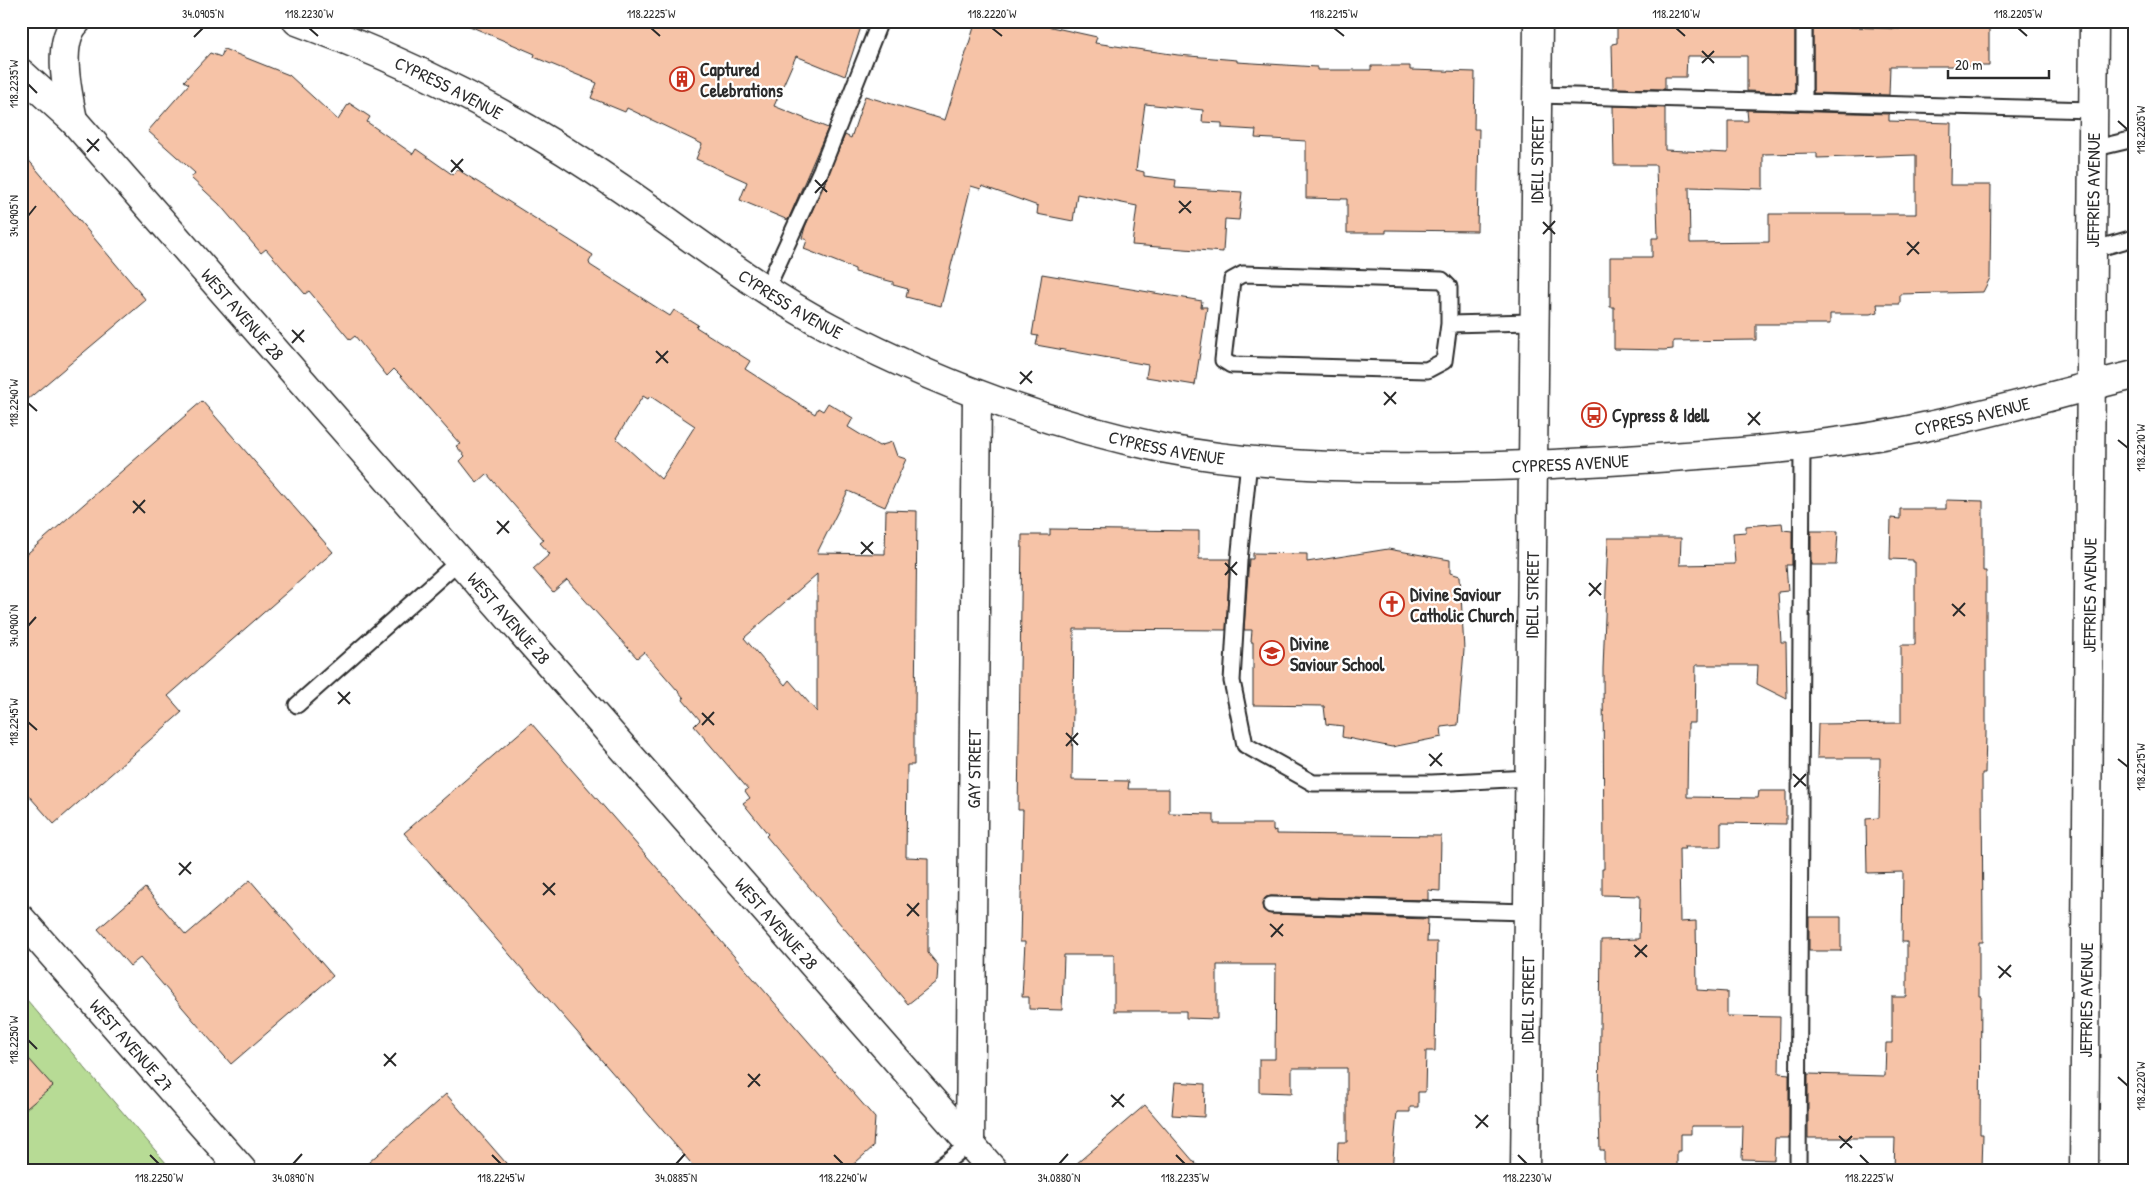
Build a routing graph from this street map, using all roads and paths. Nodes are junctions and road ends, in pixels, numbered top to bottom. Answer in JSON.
{"nodes":[{"id":1,"x":76,"y":21,"type":"edge"},
{"id":2,"x":297,"y":21,"type":"edge"},
{"id":3,"x":880,"y":21,"type":"edge"},
{"id":4,"x":1538,"y":21,"type":"edge"},
{"id":5,"x":1804,"y":21,"type":"edge"},
{"id":6,"x":2094,"y":21,"type":"edge"},
{"id":7,"x":21,"y":73,"type":"edge"},
{"id":8,"x":1537,"y":95,"type":"junction"},
{"id":9,"x":1804,"y":102,"type":"junction"},
{"id":10,"x":2093,"y":110,"type":"junction"},
{"id":11,"x":73,"y":120,"type":"junction"},
{"id":12,"x":2134,"y":139,"type":"edge"},
{"id":13,"x":2092,"y":149,"type":"junction"},
{"id":14,"x":2134,"y":238,"type":"edge"},
{"id":15,"x":2092,"y":250,"type":"junction"},
{"id":16,"x":766,"y":290,"type":"junction"},
{"id":17,"x":1534,"y":322,"type":"junction"},
{"id":18,"x":1450,"y":324,"type":"junction"},
{"id":19,"x":2134,"y":375,"type":"edge"},
{"id":20,"x":2090,"y":386,"type":"junction"},
{"id":21,"x":977,"y":395,"type":"junction"},
{"id":22,"x":1802,"y":447,"type":"junction"},
{"id":23,"x":1249,"y":461,"type":"junction"},
{"id":24,"x":1533,"y":466,"type":"junction"},
{"id":25,"x":459,"y":560,"type":"junction"},
{"id":26,"x":297,"y":705,"type":"dead end"},
{"id":27,"x":1529,"y":778,"type":"junction"},
{"id":28,"x":1271,"y":905,"type":"dead end"},
{"id":29,"x":1528,"y":912,"type":"junction"},
{"id":30,"x":21,"y":919,"type":"edge"},
{"id":31,"x":970,"y":1144,"type":"junction"},
{"id":32,"x":242,"y":1170,"type":"edge"},
{"id":33,"x":936,"y":1170,"type":"edge"},
{"id":34,"x":993,"y":1170,"type":"edge"},
{"id":35,"x":1525,"y":1170,"type":"edge"},
{"id":36,"x":1798,"y":1170,"type":"edge"},
{"id":37,"x":2084,"y":1170,"type":"edge"}],
"edges":[{"from":1,"to":11,"type":"street"},
{"from":2,"to":16,"type":"street","name":"CYPRESS AVENUE"},
{"from":3,"to":16,"type":"lane"},
{"from":4,"to":8,"type":"street","name":"IDELL STREET"},
{"from":5,"to":9,"type":"lane"},
{"from":6,"to":10,"type":"street","name":"JEFFRIES AVENUE"},
{"from":7,"to":11,"type":"street","name":"WEST AVENUE 28"},
{"from":8,"to":9,"type":"lane"},
{"from":8,"to":17,"type":"street","name":"IDELL STREET"},
{"from":9,"to":10,"type":"lane"},
{"from":10,"to":13,"type":"street","name":"JEFFRIES AVENUE"},
{"from":11,"to":25,"type":"street","name":"WEST AVENUE 28"},
{"from":12,"to":13,"type":"lane"},
{"from":13,"to":15,"type":"street","name":"JEFFRIES AVENUE"},
{"from":14,"to":15,"type":"lane"},
{"from":15,"to":20,"type":"street","name":"JEFFRIES AVENUE"},
{"from":16,"to":21,"type":"street","name":"CYPRESS AVENUE"},
{"from":17,"to":18,"type":"lane"},
{"from":17,"to":24,"type":"street","name":"IDELL STREET"},
{"from":18,"to":18,"type":"lane"},
{"from":19,"to":20,"type":"street","name":"CYPRESS AVENUE"},
{"from":20,"to":22,"type":"street","name":"CYPRESS AVENUE"},
{"from":20,"to":37,"type":"street","name":"JEFFRIES AVENUE"},
{"from":21,"to":23,"type":"street","name":"CYPRESS AVENUE"},
{"from":21,"to":31,"type":"street","name":"GAY STREET"},
{"from":22,"to":24,"type":"street","name":"CYPRESS AVENUE"},
{"from":22,"to":36,"type":"lane"},
{"from":23,"to":24,"type":"street","name":"CYPRESS AVENUE"},
{"from":23,"to":27,"type":"lane"},
{"from":24,"to":27,"type":"street","name":"IDELL STREET"},
{"from":25,"to":26,"type":"lane"},
{"from":25,"to":31,"type":"street","name":"WEST AVENUE 28"},
{"from":27,"to":29,"type":"street","name":"IDELL STREET"},
{"from":28,"to":29,"type":"lane"},
{"from":29,"to":35,"type":"street","name":"IDELL STREET"},
{"from":30,"to":32,"type":"street","name":"WEST AVENUE 27"},
{"from":31,"to":33,"type":"lane"},
{"from":31,"to":34,"type":"street","name":"WEST AVENUE 28"}]}
